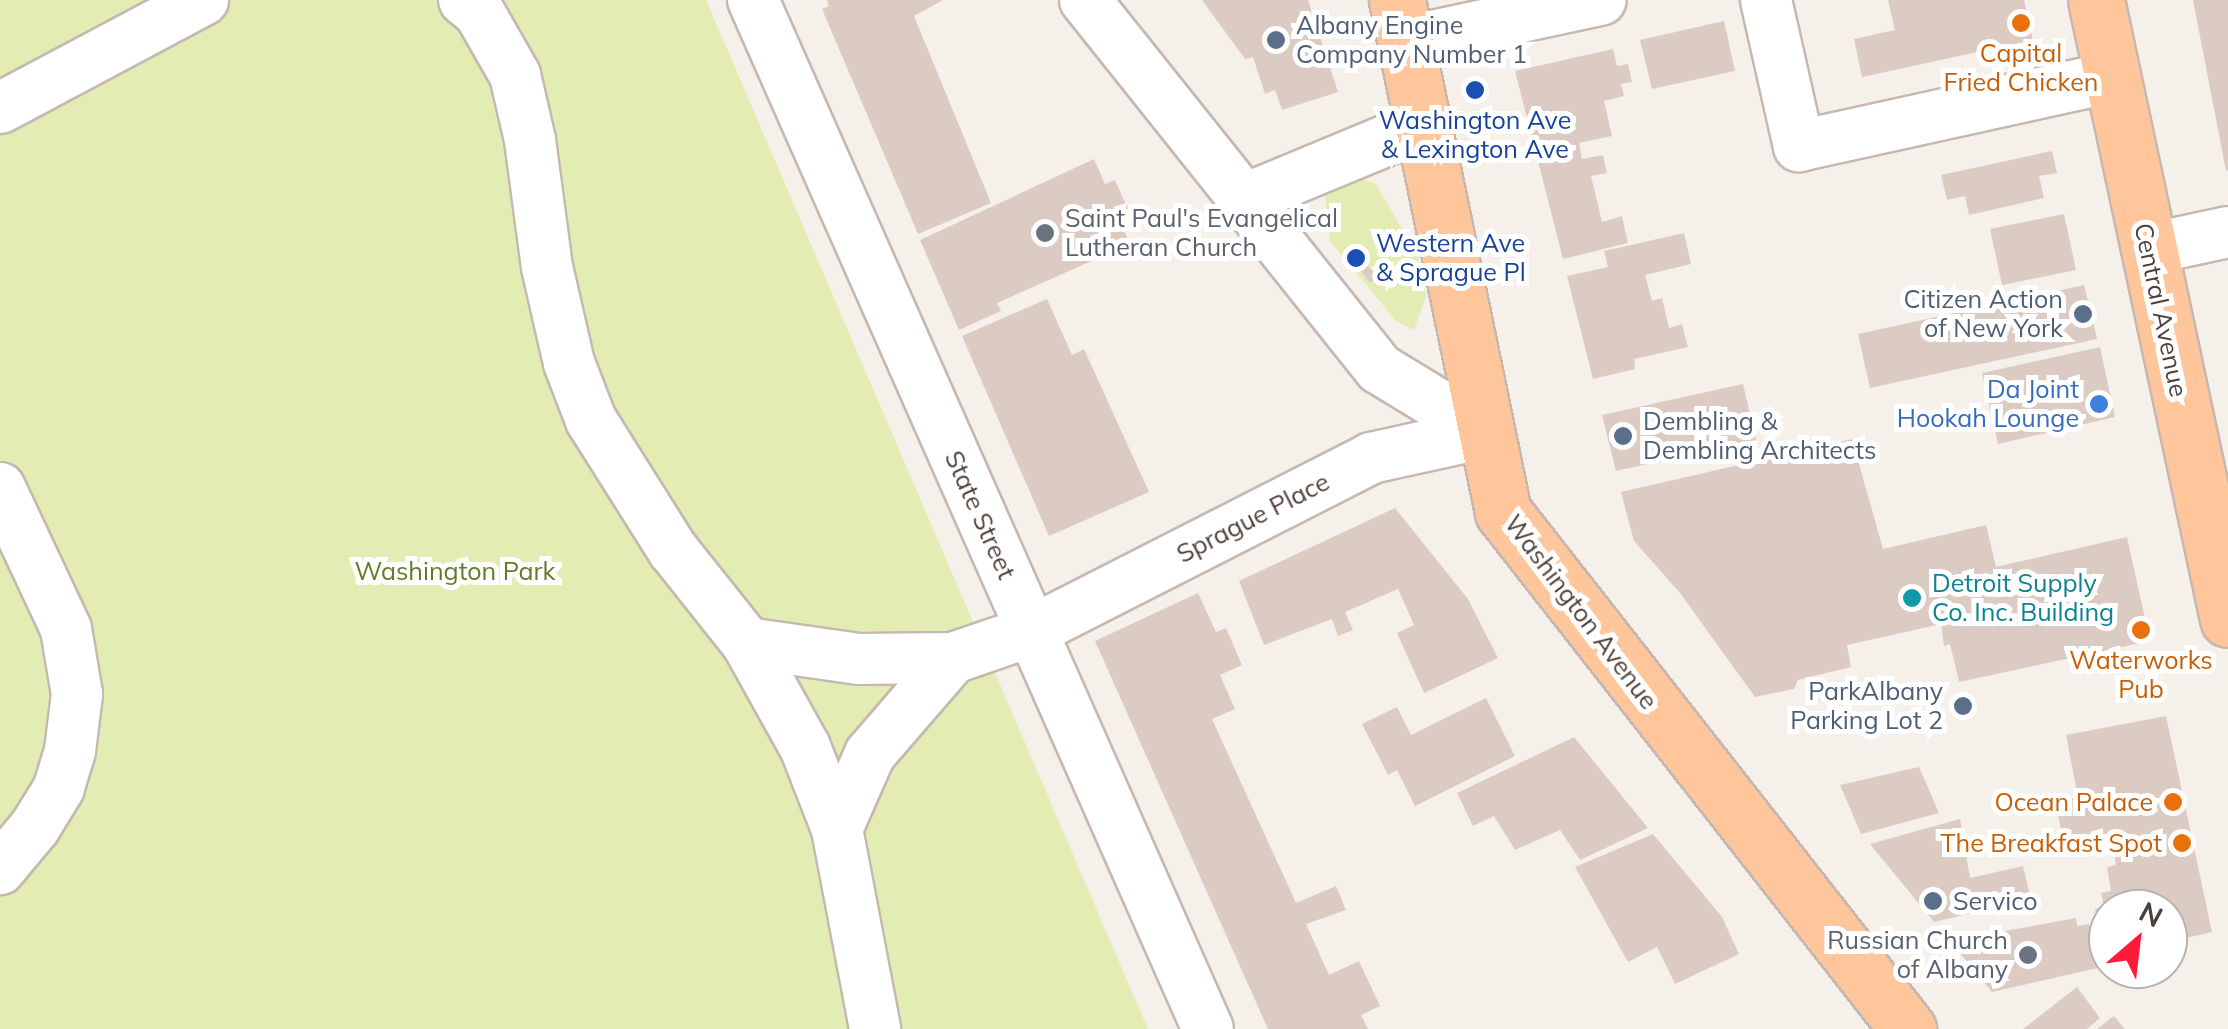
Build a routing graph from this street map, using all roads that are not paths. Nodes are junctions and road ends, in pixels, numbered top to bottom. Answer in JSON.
{"nodes":[{"id":1,"x":202,"y":0,"type":"edge"},
{"id":2,"x":464,"y":0,"type":"edge"},
{"id":3,"x":752,"y":0,"type":"edge"},
{"id":4,"x":1085,"y":0,"type":"edge"},
{"id":5,"x":1602,"y":0,"type":"edge"},
{"id":6,"x":1766,"y":0,"type":"edge"},
{"id":7,"x":2096,"y":0,"type":"edge"},
{"id":8,"x":1403,"y":20,"type":"edge"},
{"id":9,"x":2112,"y":78,"type":"junction"},
{"id":10,"x":0,"y":108,"type":"edge"},
{"id":11,"x":1421,"y":126,"type":"junction"},
{"id":12,"x":1245,"y":200,"type":"junction"},
{"id":13,"x":2228,"y":232,"type":"edge"},
{"id":14,"x":2149,"y":249,"type":"junction"},
{"id":15,"x":1485,"y":433,"type":"junction"},
{"id":16,"x":0,"y":488,"type":"edge"},
{"id":17,"x":2228,"y":619,"type":"edge"},
{"id":18,"x":1032,"y":630,"type":"junction"},
{"id":19,"x":747,"y":643,"type":"junction"},
{"id":20,"x":953,"y":658,"type":"junction"},
{"id":21,"x":838,"y":829,"type":"junction"},
{"id":22,"x":0,"y":869,"type":"edge"},
{"id":23,"x":875,"y":1029,"type":"edge"},
{"id":24,"x":1208,"y":1029,"type":"edge"},
{"id":25,"x":1908,"y":1029,"type":"edge"}],
"edges":[{"from":1,"to":10,"type":"street"},
{"from":2,"to":19,"type":"street"},
{"from":3,"to":18,"type":"street","name":"State Street"},
{"from":4,"to":12,"type":"street"},
{"from":5,"to":8,"type":"street"},
{"from":6,"to":9,"type":"street"},
{"from":7,"to":9,"type":"main road","name":"Central Avenue"},
{"from":8,"to":11,"type":"main road","name":"Washington Avenue"},
{"from":9,"to":14,"type":"main road","name":"Central Avenue"},
{"from":11,"to":12,"type":"street"},
{"from":11,"to":15,"type":"main road","name":"Washington Avenue"},
{"from":12,"to":15,"type":"street"},
{"from":13,"to":14,"type":"street"},
{"from":14,"to":17,"type":"main road","name":"Central Avenue"},
{"from":15,"to":18,"type":"street","name":"Sprague Place"},
{"from":15,"to":25,"type":"main road","name":"Washington Avenue"},
{"from":16,"to":22,"type":"street"},
{"from":18,"to":20,"type":"street","name":"Sprague Place"},
{"from":18,"to":24,"type":"street","name":"State Street"},
{"from":19,"to":20,"type":"street"},
{"from":19,"to":21,"type":"street"},
{"from":20,"to":21,"type":"street"},
{"from":21,"to":23,"type":"street"}]}
